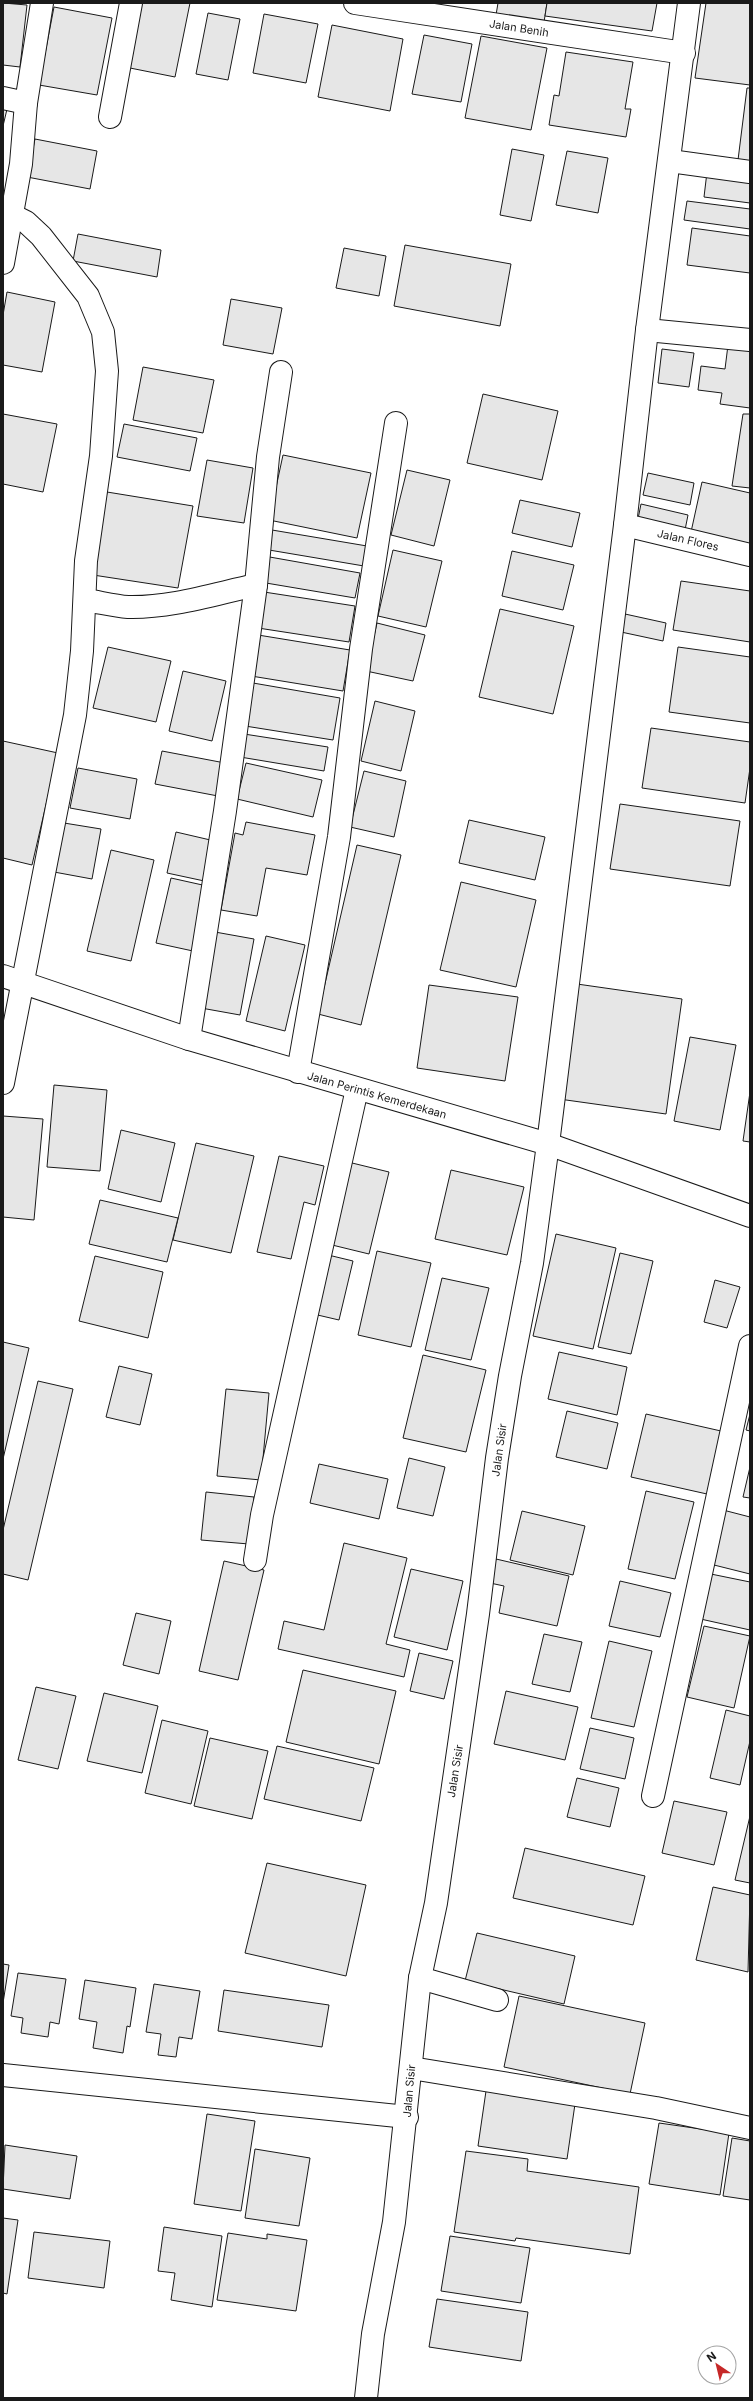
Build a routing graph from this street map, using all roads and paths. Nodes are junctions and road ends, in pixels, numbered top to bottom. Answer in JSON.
{"nodes":[{"id":1,"x":42,"y":3,"type":"edge"},
{"id":2,"x":131,"y":3,"type":"edge"},
{"id":3,"x":355,"y":3,"type":"edge"},
{"id":4,"x":690,"y":3,"type":"edge"},
{"id":5,"x":684,"y":53,"type":"junction"},
{"id":6,"x":3,"y":98,"type":"edge"},
{"id":7,"x":26,"y":103,"type":"junction"},
{"id":8,"x":110,"y":117,"type":"dead end"},
{"id":9,"x":670,"y":161,"type":"junction"},
{"id":10,"x":750,"y":172,"type":"edge"},
{"id":11,"x":12,"y":215,"type":"junction"},
{"id":12,"x":3,"y":263,"type":"edge"},
{"id":13,"x":647,"y":330,"type":"junction"},
{"id":14,"x":750,"y":340,"type":"edge"},
{"id":15,"x":281,"y":372,"type":"dead end"},
{"id":16,"x":396,"y":423,"type":"dead end"},
{"id":17,"x":625,"y":525,"type":"junction"},
{"id":18,"x":750,"y":554,"type":"edge"},
{"id":19,"x":256,"y":585,"type":"junction"},
{"id":20,"x":85,"y":600,"type":"junction"},
{"id":21,"x":3,"y":976,"type":"edge"},
{"id":22,"x":24,"y":983,"type":"junction"},
{"id":23,"x":188,"y":1039,"type":"junction"},
{"id":24,"x":298,"y":1072,"type":"junction"},
{"id":25,"x":3,"y":1083,"type":"edge"},
{"id":26,"x":356,"y":1089,"type":"junction"},
{"id":27,"x":548,"y":1144,"type":"junction"},
{"id":28,"x":750,"y":1216,"type":"edge"},
{"id":29,"x":750,"y":1346,"type":"edge"},
{"id":30,"x":255,"y":1560,"type":"dead end"},
{"id":31,"x":653,"y":1796,"type":"dead end"},
{"id":32,"x":420,"y":1978,"type":"junction"},
{"id":33,"x":497,"y":2000,"type":"dead end"},
{"id":34,"x":411,"y":2068,"type":"junction"},
{"id":35,"x":3,"y":2076,"type":"edge"},
{"id":36,"x":407,"y":2117,"type":"junction"},
{"id":37,"x":750,"y":2128,"type":"edge"},
{"id":38,"x":366,"y":2398,"type":"edge"}],
"edges":[{"from":1,"to":7,"type":"street"},
{"from":2,"to":8,"type":"street"},
{"from":3,"to":5,"type":"street","name":"Jalan Benih"},
{"from":4,"to":5,"type":"street","name":"Jalan Sisir"},
{"from":5,"to":9,"type":"street","name":"Jalan Sisir"},
{"from":6,"to":7,"type":"street"},
{"from":7,"to":11,"type":"street"},
{"from":9,"to":10,"type":"street"},
{"from":9,"to":13,"type":"street","name":"Jalan Sisir"},
{"from":11,"to":12,"type":"street"},
{"from":11,"to":20,"type":"street"},
{"from":13,"to":14,"type":"street"},
{"from":13,"to":17,"type":"street","name":"Jalan Sisir"},
{"from":15,"to":19,"type":"street"},
{"from":16,"to":24,"type":"street"},
{"from":17,"to":18,"type":"street","name":"Jalan Flores"},
{"from":17,"to":27,"type":"street","name":"Jalan Sisir"},
{"from":19,"to":20,"type":"street"},
{"from":19,"to":23,"type":"street"},
{"from":20,"to":22,"type":"street"},
{"from":21,"to":22,"type":"street","name":"Jalan Perintis Kemerdekaan"},
{"from":22,"to":23,"type":"street","name":"Jalan Perintis Kemerdekaan"},
{"from":22,"to":25,"type":"street"},
{"from":23,"to":24,"type":"street","name":"Jalan Perintis Kemerdekaan"},
{"from":24,"to":26,"type":"street","name":"Jalan Perintis Kemerdekaan"},
{"from":26,"to":27,"type":"street","name":"Jalan Perintis Kemerdekaan"},
{"from":26,"to":30,"type":"street"},
{"from":27,"to":28,"type":"street","name":"Jalan Perintis Kemerdekaan"},
{"from":27,"to":32,"type":"street","name":"Jalan Sisir"},
{"from":29,"to":31,"type":"street"},
{"from":32,"to":33,"type":"street"},
{"from":32,"to":34,"type":"street","name":"Jalan Sisir"},
{"from":34,"to":36,"type":"street","name":"Jalan Sisir"},
{"from":34,"to":37,"type":"street"},
{"from":35,"to":36,"type":"street"},
{"from":36,"to":38,"type":"street","name":"Jalan Sisir"}]}
